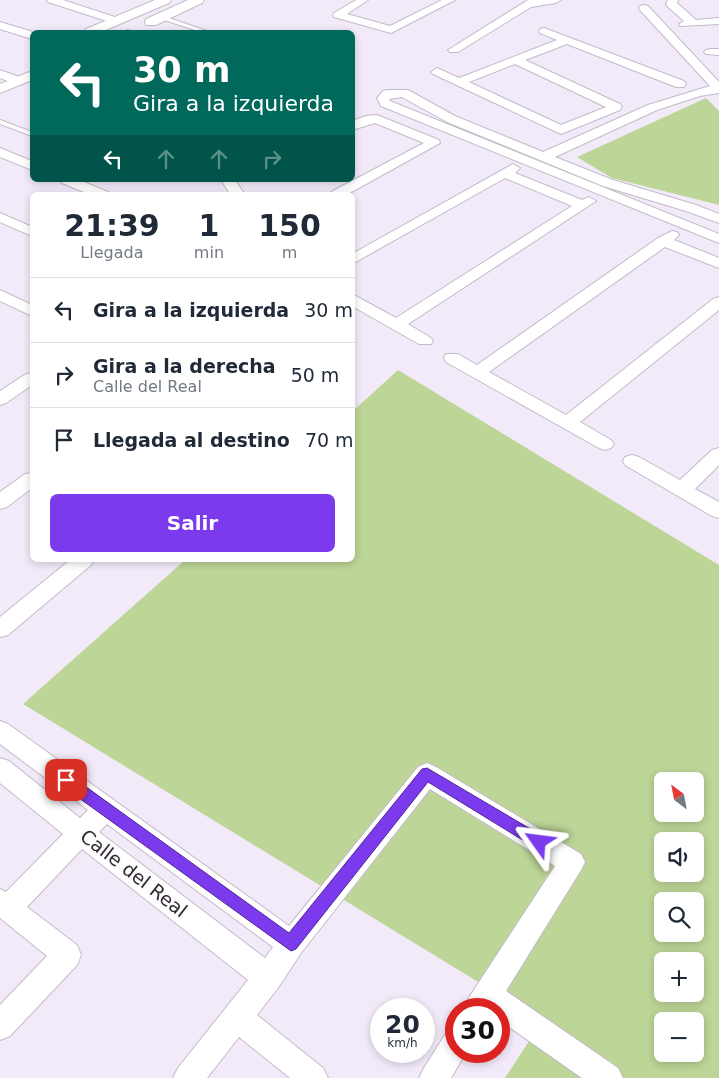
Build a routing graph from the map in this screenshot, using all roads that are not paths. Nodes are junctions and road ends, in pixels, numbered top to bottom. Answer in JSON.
{"nodes":[{"id":1,"x":52,"y":0,"type":"edge"},
{"id":2,"x":165,"y":0,"type":"edge"},
{"id":3,"x":198,"y":0,"type":"edge"},
{"id":4,"x":363,"y":0,"type":"edge"},
{"id":5,"x":450,"y":0,"type":"edge"},
{"id":6,"x":556,"y":0,"type":"edge"},
{"id":7,"x":672,"y":1,"type":"edge"},
{"id":8,"x":532,"y":2,"type":"edge"},
{"id":9,"x":680,"y":12,"type":"junction"},
{"id":10,"x":160,"y":17,"type":"junction"},
{"id":11,"x":117,"y":21,"type":"junction"},
{"id":12,"x":719,"y":21,"type":"edge"},
{"id":13,"x":0,"y":24,"type":"edge"},
{"id":14,"x":96,"y":30,"type":"edge"},
{"id":15,"x":132,"y":30,"type":"edge"},
{"id":16,"x":199,"y":30,"type":"edge"},
{"id":17,"x":544,"y":31,"type":"dead end"},
{"id":18,"x":30,"y":35,"type":"edge"},
{"id":19,"x":567,"y":40,"type":"junction"},
{"id":20,"x":454,"y":50,"type":"dead end"},
{"id":21,"x":515,"y":60,"type":"junction"},
{"id":22,"x":16,"y":66,"type":"dead end"},
{"id":23,"x":719,"y":67,"type":"edge"},
{"id":24,"x":699,"y":68,"type":"junction"},
{"id":25,"x":437,"y":72,"type":"dead end"},
{"id":26,"x":0,"y":74,"type":"edge"},
{"id":27,"x":30,"y":75,"type":"edge"},
{"id":28,"x":18,"y":81,"type":"junction"},
{"id":29,"x":460,"y":82,"type":"junction"},
{"id":30,"x":680,"y":84,"type":"dead end"},
{"id":31,"x":719,"y":88,"type":"edge"},
{"id":32,"x":0,"y":90,"type":"edge"},
{"id":33,"x":591,"y":118,"type":"junction"},
{"id":34,"x":430,"y":121,"type":"junction"},
{"id":35,"x":0,"y":122,"type":"edge"},
{"id":36,"x":355,"y":125,"type":"edge"},
{"id":37,"x":610,"y":127,"type":"junction"},
{"id":38,"x":408,"y":132,"type":"junction"},
{"id":39,"x":30,"y":133,"type":"edge"},
{"id":40,"x":0,"y":152,"type":"edge"},
{"id":41,"x":544,"y":157,"type":"junction"},
{"id":42,"x":30,"y":165,"type":"edge"},
{"id":43,"x":561,"y":175,"type":"junction"},
{"id":44,"x":71,"y":182,"type":"edge"},
{"id":45,"x":539,"y":187,"type":"junction"},
{"id":46,"x":96,"y":192,"type":"edge"},
{"id":47,"x":342,"y":192,"type":"edge"},
{"id":48,"x":692,"y":208,"type":"junction"},
{"id":49,"x":0,"y":217,"type":"edge"},
{"id":50,"x":719,"y":220,"type":"edge"},
{"id":51,"x":30,"y":231,"type":"edge"},
{"id":52,"x":669,"y":232,"type":"junction"},
{"id":53,"x":702,"y":232,"type":"junction"},
{"id":54,"x":719,"y":239,"type":"edge"},
{"id":55,"x":719,"y":245,"type":"edge"},
{"id":56,"x":704,"y":257,"type":"junction"},
{"id":57,"x":355,"y":258,"type":"edge"},
{"id":58,"x":719,"y":263,"type":"edge"},
{"id":59,"x":0,"y":295,"type":"edge"},
{"id":60,"x":355,"y":301,"type":"edge"},
{"id":61,"x":719,"y":302,"type":"edge"},
{"id":62,"x":30,"y":309,"type":"edge"},
{"id":63,"x":396,"y":325,"type":"junction"},
{"id":64,"x":425,"y":341,"type":"dead end"},
{"id":65,"x":452,"y":358,"type":"dead end"},
{"id":66,"x":478,"y":372,"type":"junction"},
{"id":67,"x":30,"y":379,"type":"edge"},
{"id":68,"x":0,"y":399,"type":"edge"},
{"id":69,"x":567,"y":423,"type":"junction"},
{"id":70,"x":605,"y":444,"type":"dead end"},
{"id":71,"x":719,"y":454,"type":"edge"},
{"id":72,"x":632,"y":461,"type":"dead end"},
{"id":73,"x":30,"y":480,"type":"edge"},
{"id":74,"x":682,"y":490,"type":"junction"},
{"id":75,"x":0,"y":502,"type":"edge"},
{"id":76,"x":719,"y":511,"type":"edge"},
{"id":77,"x":82,"y":562,"type":"edge"},
{"id":78,"x":0,"y":629,"type":"edge"},
{"id":79,"x":0,"y":731,"type":"edge"},
{"id":80,"x":0,"y":768,"type":"edge"},
{"id":81,"x":106,"y":808,"type":"junction"},
{"id":82,"x":82,"y":832,"type":"junction"},
{"id":83,"x":4,"y":905,"type":"edge"},
{"id":84,"x":291,"y":944,"type":"junction"},
{"id":85,"x":268,"y":978,"type":"junction"},
{"id":86,"x":486,"y":998,"type":"edge"},
{"id":87,"x":237,"y":1017,"type":"junction"},
{"id":88,"x":510,"y":1018,"type":"edge"},
{"id":89,"x":0,"y":1026,"type":"edge"},
{"id":90,"x":445,"y":1060,"type":"edge"},
{"id":91,"x":188,"y":1078,"type":"edge"},
{"id":92,"x":313,"y":1078,"type":"edge"},
{"id":93,"x":434,"y":1078,"type":"edge"},
{"id":94,"x":608,"y":1078,"type":"edge"}],
"edges":[{"from":1,"to":11,"type":"street"},
{"from":2,"to":11,"type":"street"},
{"from":3,"to":10,"type":"street"},
{"from":4,"to":5,"type":"street"},
{"from":6,"to":8,"type":"street"},
{"from":7,"to":9,"type":"street"},
{"from":8,"to":20,"type":"street"},
{"from":9,"to":12,"type":"street"},
{"from":9,"to":24,"type":"street"},
{"from":10,"to":15,"type":"street"},
{"from":10,"to":16,"type":"lane"},
{"from":11,"to":14,"type":"street"},
{"from":13,"to":18,"type":"street"},
{"from":17,"to":19,"type":"street"},
{"from":19,"to":21,"type":"street"},
{"from":19,"to":30,"type":"street"},
{"from":21,"to":29,"type":"street"},
{"from":21,"to":33,"type":"street"},
{"from":22,"to":26,"type":"street"},
{"from":23,"to":24,"type":"street"},
{"from":24,"to":31,"type":"street"},
{"from":25,"to":29,"type":"street"},
{"from":26,"to":28,"type":"street"},
{"from":27,"to":28,"type":"street"},
{"from":28,"to":32,"type":"street"},
{"from":29,"to":33,"type":"street"},
{"from":31,"to":37,"type":"street"},
{"from":33,"to":37,"type":"street"},
{"from":34,"to":38,"type":"street"},
{"from":34,"to":41,"type":"street"},
{"from":34,"to":43,"type":"street"},
{"from":35,"to":39,"type":"lane"},
{"from":36,"to":38,"type":"street"},
{"from":37,"to":41,"type":"street"},
{"from":38,"to":47,"type":"street"},
{"from":40,"to":42,"type":"street"},
{"from":41,"to":48,"type":"street"},
{"from":43,"to":45,"type":"street"},
{"from":43,"to":52,"type":"street"},
{"from":44,"to":46,"type":"street"},
{"from":45,"to":57,"type":"street"},
{"from":45,"to":63,"type":"street"},
{"from":48,"to":50,"type":"street"},
{"from":48,"to":52,"type":"street"},
{"from":49,"to":51,"type":"street"},
{"from":50,"to":53,"type":"street"},
{"from":52,"to":53,"type":"street"},
{"from":52,"to":56,"type":"street"},
{"from":52,"to":66,"type":"street"},
{"from":53,"to":54,"type":"street"},
{"from":55,"to":56,"type":"street"},
{"from":56,"to":58,"type":"street"},
{"from":59,"to":62,"type":"street"},
{"from":60,"to":63,"type":"street"},
{"from":61,"to":69,"type":"street"},
{"from":63,"to":64,"type":"street"},
{"from":65,"to":66,"type":"street"},
{"from":66,"to":69,"type":"street"},
{"from":67,"to":68,"type":"street"},
{"from":69,"to":70,"type":"street"},
{"from":71,"to":74,"type":"street"},
{"from":72,"to":74,"type":"street"},
{"from":73,"to":75,"type":"street"},
{"from":74,"to":76,"type":"street"},
{"from":77,"to":78,"type":"street"},
{"from":79,"to":81,"type":"street","name":"Calle del Real"},
{"from":80,"to":82,"type":"street","name":"Calle del Real"},
{"from":81,"to":82,"type":"street"},
{"from":81,"to":84,"type":"street","name":"Calle del Real"},
{"from":82,"to":83,"type":"street"},
{"from":82,"to":85,"type":"street","name":"Calle del Real"},
{"from":83,"to":89,"type":"street"},
{"from":84,"to":85,"type":"street"},
{"from":84,"to":86,"type":"street"},
{"from":85,"to":87,"type":"street"},
{"from":87,"to":91,"type":"street"},
{"from":87,"to":92,"type":"street"},
{"from":88,"to":94,"type":"street"},
{"from":90,"to":93,"type":"street"}]}
